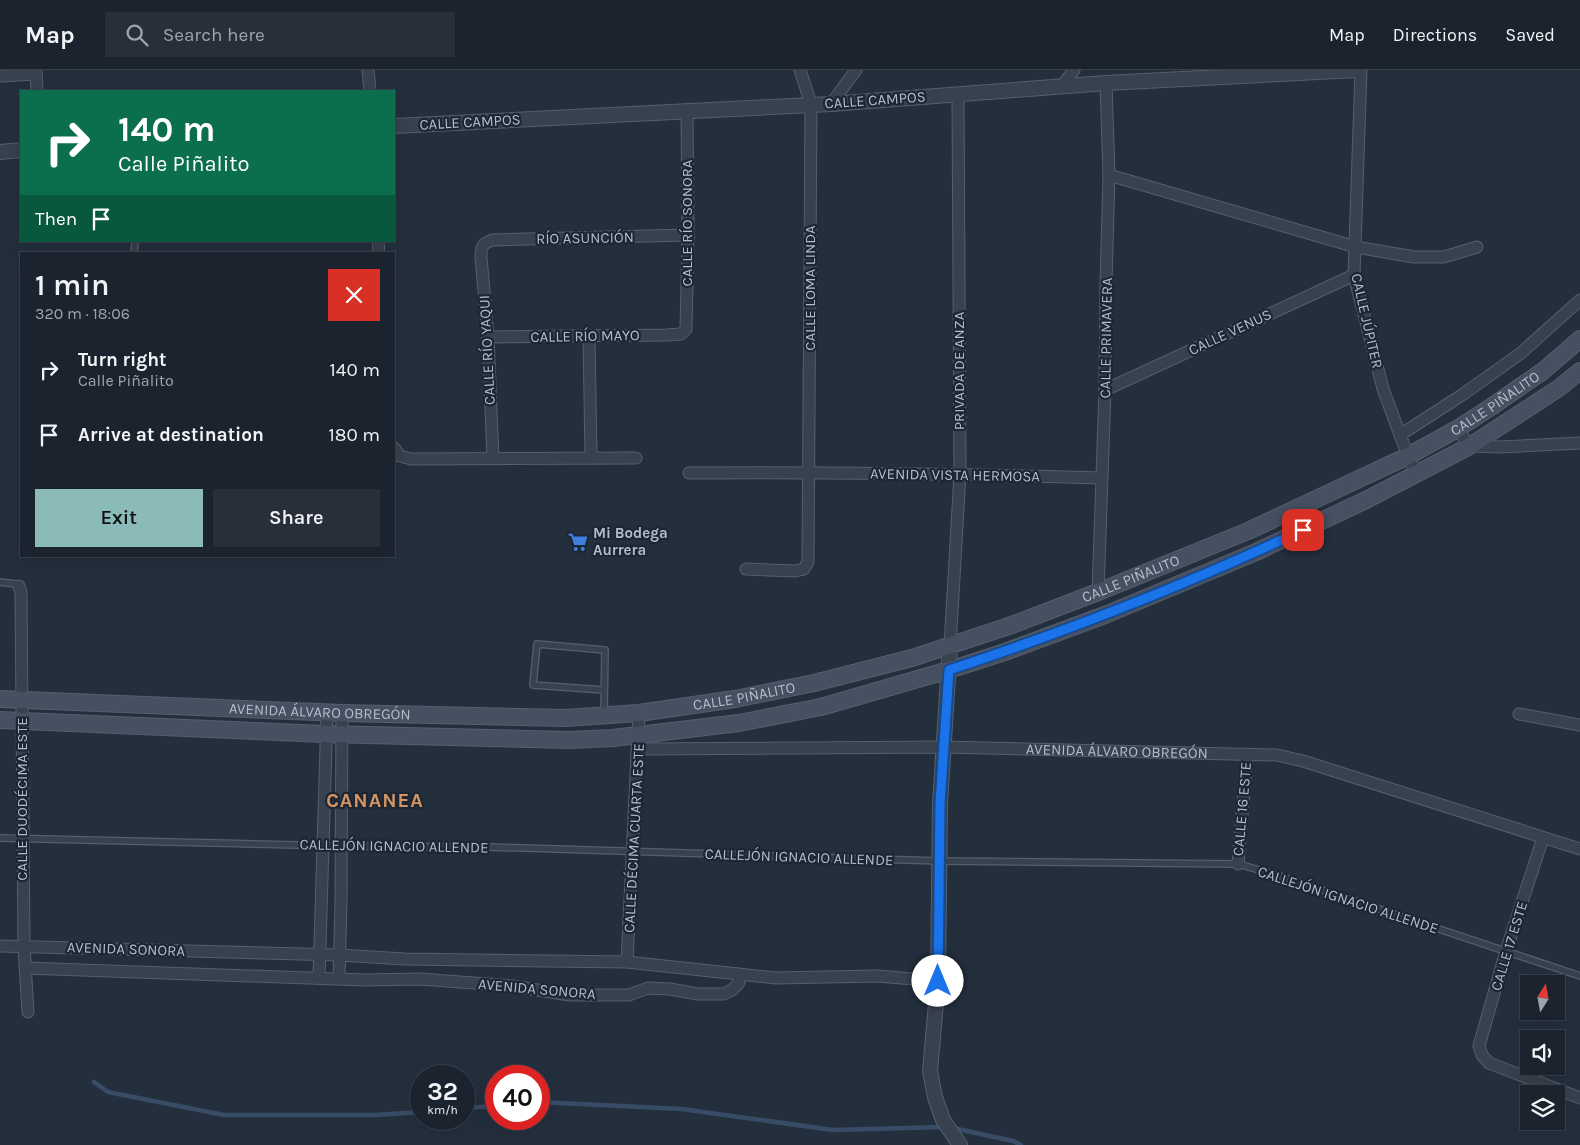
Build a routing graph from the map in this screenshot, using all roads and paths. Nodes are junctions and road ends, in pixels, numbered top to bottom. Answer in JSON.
{"nodes":[{"id":1,"x":368,"y":70,"type":"edge"},
{"id":2,"x":800,"y":70,"type":"edge"},
{"id":3,"x":856,"y":70,"type":"edge"},
{"id":4,"x":1074,"y":70,"type":"edge"},
{"id":5,"x":1356,"y":70,"type":"edge"},
{"id":6,"x":1361,"y":70,"type":"edge"},
{"id":7,"x":36,"y":72,"type":"edge"},
{"id":8,"x":1283,"y":72,"type":"edge"},
{"id":9,"x":0,"y":76,"type":"edge"},
{"id":10,"x":1106,"y":83,"type":"junction"},
{"id":11,"x":1062,"y":86,"type":"junction"},
{"id":12,"x":37,"y":90,"type":"edge"},
{"id":13,"x":370,"y":90,"type":"edge"},
{"id":14,"x":958,"y":94,"type":"junction"},
{"id":15,"x":811,"y":104,"type":"junction"},
{"id":16,"x":831,"y":104,"type":"junction"},
{"id":17,"x":687,"y":110,"type":"junction"},
{"id":18,"x":395,"y":126,"type":"edge"},
{"id":19,"x":20,"y":150,"type":"edge"},
{"id":20,"x":0,"y":152,"type":"edge"},
{"id":21,"x":1110,"y":175,"type":"junction"},
{"id":22,"x":688,"y":235,"type":"junction"},
{"id":23,"x":484,"y":243,"type":"joint"},
{"id":24,"x":1356,"y":247,"type":"junction"},
{"id":25,"x":1477,"y":247,"type":"dead end"},
{"id":26,"x":1354,"y":275,"type":"junction"},
{"id":27,"x":1580,"y":300,"type":"edge"},
{"id":28,"x":681,"y":334,"type":"joint"},
{"id":29,"x":589,"y":335,"type":"junction"},
{"id":30,"x":488,"y":337,"type":"junction"},
{"id":31,"x":1580,"y":339,"type":"edge"},
{"id":32,"x":1580,"y":371,"type":"edge"},
{"id":33,"x":1105,"y":390,"type":"junction"},
{"id":34,"x":1457,"y":429,"type":"junction"},
{"id":35,"x":1400,"y":435,"type":"junction"},
{"id":36,"x":1580,"y":443,"type":"edge"},
{"id":37,"x":1470,"y":446,"type":"junction"},
{"id":38,"x":395,"y":449,"type":"edge"},
{"id":39,"x":1408,"y":456,"type":"junction"},
{"id":40,"x":493,"y":458,"type":"junction"},
{"id":41,"x":591,"y":458,"type":"junction"},
{"id":42,"x":636,"y":458,"type":"dead end"},
{"id":43,"x":809,"y":472,"type":"junction"},
{"id":44,"x":689,"y":473,"type":"dead end"},
{"id":45,"x":960,"y":474,"type":"junction"},
{"id":46,"x":1417,"y":474,"type":"junction"},
{"id":47,"x":1102,"y":478,"type":"junction"},
{"id":48,"x":746,"y":569,"type":"dead end"},
{"id":49,"x":0,"y":582,"type":"edge"},
{"id":50,"x":19,"y":586,"type":"joint"},
{"id":51,"x":1098,"y":592,"type":"junction"},
{"id":52,"x":950,"y":646,"type":"junction"},
{"id":53,"x":949,"y":670,"type":"junction"},
{"id":54,"x":604,"y":690,"type":"junction"},
{"id":55,"x":0,"y":700,"type":"edge"},
{"id":56,"x":21,"y":700,"type":"junction"},
{"id":57,"x":335,"y":713,"type":"junction"},
{"id":58,"x":639,"y":713,"type":"junction"},
{"id":59,"x":1519,"y":714,"type":"dead end"},
{"id":60,"x":604,"y":716,"type":"junction"},
{"id":61,"x":0,"y":720,"type":"edge"},
{"id":62,"x":22,"y":721,"type":"junction"},
{"id":63,"x":1580,"y":725,"type":"edge"},
{"id":64,"x":334,"y":734,"type":"junction"},
{"id":65,"x":638,"y":742,"type":"junction"},
{"id":66,"x":943,"y":748,"type":"junction"},
{"id":67,"x":1247,"y":754,"type":"junction"},
{"id":68,"x":0,"y":838,"type":"edge"},
{"id":69,"x":23,"y":838,"type":"junction"},
{"id":70,"x":1543,"y":838,"type":"junction"},
{"id":71,"x":324,"y":845,"type":"junction"},
{"id":72,"x":341,"y":846,"type":"junction"},
{"id":73,"x":1580,"y":849,"type":"edge"},
{"id":74,"x":633,"y":853,"type":"junction"},
{"id":75,"x":939,"y":861,"type":"junction"},
{"id":76,"x":1238,"y":864,"type":"junction"},
{"id":77,"x":0,"y":946,"type":"edge"},
{"id":78,"x":24,"y":946,"type":"junction"},
{"id":79,"x":1506,"y":952,"type":"junction"},
{"id":80,"x":339,"y":955,"type":"junction"},
{"id":81,"x":320,"y":956,"type":"junction"},
{"id":82,"x":628,"y":962,"type":"junction"},
{"id":83,"x":25,"y":968,"type":"junction"},
{"id":84,"x":739,"y":974,"type":"junction"},
{"id":85,"x":1580,"y":976,"type":"edge"},
{"id":86,"x":319,"y":978,"type":"junction"},
{"id":87,"x":339,"y":979,"type":"junction"},
{"id":88,"x":938,"y":981,"type":"junction"},
{"id":89,"x":28,"y":1012,"type":"dead end"},
{"id":90,"x":1580,"y":1098,"type":"edge"},
{"id":91,"x":960,"y":1145,"type":"edge"}],
"edges":[{"from":1,"to":13,"type":"street"},
{"from":2,"to":15,"type":"street","name":"CALLE LOMA LINDA"},
{"from":3,"to":16,"type":"street"},
{"from":4,"to":11,"type":"street"},
{"from":5,"to":8,"type":"street","name":"CALLE CAMPOS"},
{"from":6,"to":24,"type":"street","name":"CALLE JÚPITER"},
{"from":7,"to":9,"type":"street"},
{"from":7,"to":12,"type":"street"},
{"from":8,"to":10,"type":"street","name":"CALLE CAMPOS"},
{"from":10,"to":11,"type":"street","name":"CALLE CAMPOS"},
{"from":10,"to":21,"type":"street","name":"CALLE PRIMAVERA"},
{"from":11,"to":14,"type":"street","name":"CALLE CAMPOS"},
{"from":14,"to":16,"type":"street","name":"CALLE CAMPOS"},
{"from":14,"to":45,"type":"street","name":"PRIVADA DE ANZA"},
{"from":15,"to":16,"type":"street","name":"CALLE CAMPOS"},
{"from":15,"to":17,"type":"street","name":"CALLE CAMPOS"},
{"from":15,"to":43,"type":"street","name":"CALLE LOMA LINDA"},
{"from":17,"to":18,"type":"street","name":"CALLE CAMPOS"},
{"from":17,"to":22,"type":"street","name":"CALLE RÍO SONORA"},
{"from":19,"to":20,"type":"street"},
{"from":21,"to":24,"type":"street"},
{"from":21,"to":33,"type":"street","name":"CALLE PRIMAVERA"},
{"from":22,"to":23,"type":"street","name":"RÍO ASUNCIÓN"},
{"from":22,"to":28,"type":"street","name":"CALLE RÍO SONORA"},
{"from":23,"to":30,"type":"street","name":"CALLE RÍO YAQUI"},
{"from":24,"to":25,"type":"street"},
{"from":24,"to":26,"type":"street","name":"CALLE JÚPITER"},
{"from":26,"to":33,"type":"street","name":"CALLE VENUS"},
{"from":26,"to":35,"type":"street","name":"CALLE JÚPITER"},
{"from":27,"to":35,"type":"street"},
{"from":28,"to":29,"type":"street","name":"CALLE RÍO MAYO"},
{"from":29,"to":30,"type":"street","name":"CALLE RÍO MAYO"},
{"from":29,"to":41,"type":"street"},
{"from":30,"to":40,"type":"street","name":"CALLE RÍO YAQUI"},
{"from":31,"to":34,"type":"main road","name":"CALLE PIÑALITO"},
{"from":32,"to":37,"type":"main road","name":"CALLE PIÑALITO"},
{"from":33,"to":47,"type":"street","name":"CALLE PRIMAVERA"},
{"from":34,"to":37,"type":"street"},
{"from":34,"to":39,"type":"main road","name":"CALLE PIÑALITO"},
{"from":35,"to":39,"type":"street","name":"CALLE JÚPITER"},
{"from":36,"to":37,"type":"street"},
{"from":37,"to":46,"type":"main road","name":"CALLE PIÑALITO"},
{"from":38,"to":40,"type":"street"},
{"from":39,"to":46,"type":"street","name":"CALLE JÚPITER"},
{"from":39,"to":51,"type":"main road","name":"CALLE PIÑALITO"},
{"from":40,"to":41,"type":"street"},
{"from":41,"to":42,"type":"street"},
{"from":43,"to":44,"type":"street","name":"AVENIDA VISTA HERMOSA"},
{"from":43,"to":45,"type":"street","name":"AVENIDA VISTA HERMOSA"},
{"from":43,"to":48,"type":"street","name":"CALLE LOMA LINDA"},
{"from":45,"to":47,"type":"street","name":"AVENIDA VISTA HERMOSA"},
{"from":45,"to":52,"type":"street","name":"PRIVADA DE ANZA"},
{"from":46,"to":53,"type":"main road","name":"CALLE PIÑALITO"},
{"from":47,"to":51,"type":"street","name":"CALLE PRIMAVERA"},
{"from":49,"to":50,"type":"lane"},
{"from":50,"to":56,"type":"street","name":"CALLE DUODÉCIMA ESTE"},
{"from":51,"to":52,"type":"main road","name":"CALLE PIÑALITO"},
{"from":52,"to":53,"type":"street"},
{"from":52,"to":58,"type":"main road","name":"CALLE PIÑALITO"},
{"from":53,"to":65,"type":"main road","name":"CALLE PIÑALITO"},
{"from":53,"to":66,"type":"street"},
{"from":54,"to":54,"type":"lane"},
{"from":54,"to":60,"type":"lane"},
{"from":55,"to":56,"type":"main road","name":"AVENIDA ÁLVARO OBREGÓN"},
{"from":56,"to":57,"type":"main road","name":"AVENIDA ÁLVARO OBREGÓN"},
{"from":56,"to":62,"type":"street","name":"CALLE DUODÉCIMA ESTE"},
{"from":57,"to":60,"type":"main road","name":"AVENIDA ÁLVARO OBREGÓN"},
{"from":57,"to":64,"type":"street"},
{"from":58,"to":60,"type":"main road","name":"AVENIDA ÁLVARO OBREGÓN"},
{"from":58,"to":65,"type":"street","name":"CALLE DÉCIMA CUARTA ESTE"},
{"from":59,"to":63,"type":"street"},
{"from":61,"to":62,"type":"main road","name":"AVENIDA ÁLVARO OBREGÓN"},
{"from":62,"to":64,"type":"main road","name":"AVENIDA ÁLVARO OBREGÓN"},
{"from":62,"to":69,"type":"street","name":"CALLE DUODÉCIMA ESTE"},
{"from":64,"to":65,"type":"main road","name":"AVENIDA ÁLVARO OBREGÓN"},
{"from":64,"to":71,"type":"street"},
{"from":64,"to":72,"type":"street"},
{"from":65,"to":66,"type":"street","name":"AVENIDA ÁLVARO OBREGÓN"},
{"from":65,"to":74,"type":"street","name":"CALLE DÉCIMA CUARTA ESTE"},
{"from":66,"to":67,"type":"street","name":"AVENIDA ÁLVARO OBREGÓN"},
{"from":66,"to":75,"type":"street"},
{"from":67,"to":70,"type":"street","name":"AVENIDA ÁLVARO OBREGÓN"},
{"from":67,"to":76,"type":"street","name":"CALLE 16 ESTE"},
{"from":68,"to":69,"type":"lane","name":"CALLEJÓN IGNACIO ALLENDE"},
{"from":69,"to":71,"type":"lane","name":"CALLEJÓN IGNACIO ALLENDE"},
{"from":69,"to":78,"type":"street","name":"CALLE DUODÉCIMA ESTE"},
{"from":70,"to":73,"type":"street","name":"AVENIDA ÁLVARO OBREGÓN"},
{"from":70,"to":79,"type":"street","name":"CALLE 17 ESTE"},
{"from":71,"to":72,"type":"lane","name":"CALLEJÓN IGNACIO ALLENDE"},
{"from":71,"to":81,"type":"street"},
{"from":72,"to":74,"type":"lane","name":"CALLEJÓN IGNACIO ALLENDE"},
{"from":72,"to":80,"type":"street"},
{"from":74,"to":75,"type":"lane","name":"CALLEJÓN IGNACIO ALLENDE"},
{"from":74,"to":82,"type":"street","name":"CALLE DÉCIMA CUARTA ESTE"},
{"from":75,"to":76,"type":"lane","name":"CALLEJÓN IGNACIO ALLENDE"},
{"from":75,"to":88,"type":"street"},
{"from":76,"to":79,"type":"lane","name":"CALLEJÓN IGNACIO ALLENDE"},
{"from":77,"to":78,"type":"street","name":"AVENIDA SONORA"},
{"from":78,"to":81,"type":"street","name":"AVENIDA SONORA"},
{"from":78,"to":83,"type":"street","name":"CALLE DUODÉCIMA ESTE"},
{"from":79,"to":85,"type":"lane","name":"CALLEJÓN IGNACIO ALLENDE"},
{"from":79,"to":90,"type":"street","name":"CALLE 17 ESTE"},
{"from":80,"to":81,"type":"street","name":"AVENIDA SONORA"},
{"from":80,"to":82,"type":"street","name":"AVENIDA SONORA"},
{"from":80,"to":87,"type":"street"},
{"from":81,"to":86,"type":"street"},
{"from":82,"to":84,"type":"street"},
{"from":83,"to":86,"type":"street","name":"AVENIDA SONORA"},
{"from":83,"to":89,"type":"street","name":"CALLE DUODÉCIMA ESTE"},
{"from":84,"to":87,"type":"street","name":"AVENIDA SONORA"},
{"from":84,"to":88,"type":"street"},
{"from":86,"to":87,"type":"street","name":"AVENIDA SONORA"},
{"from":88,"to":91,"type":"street"}]}
